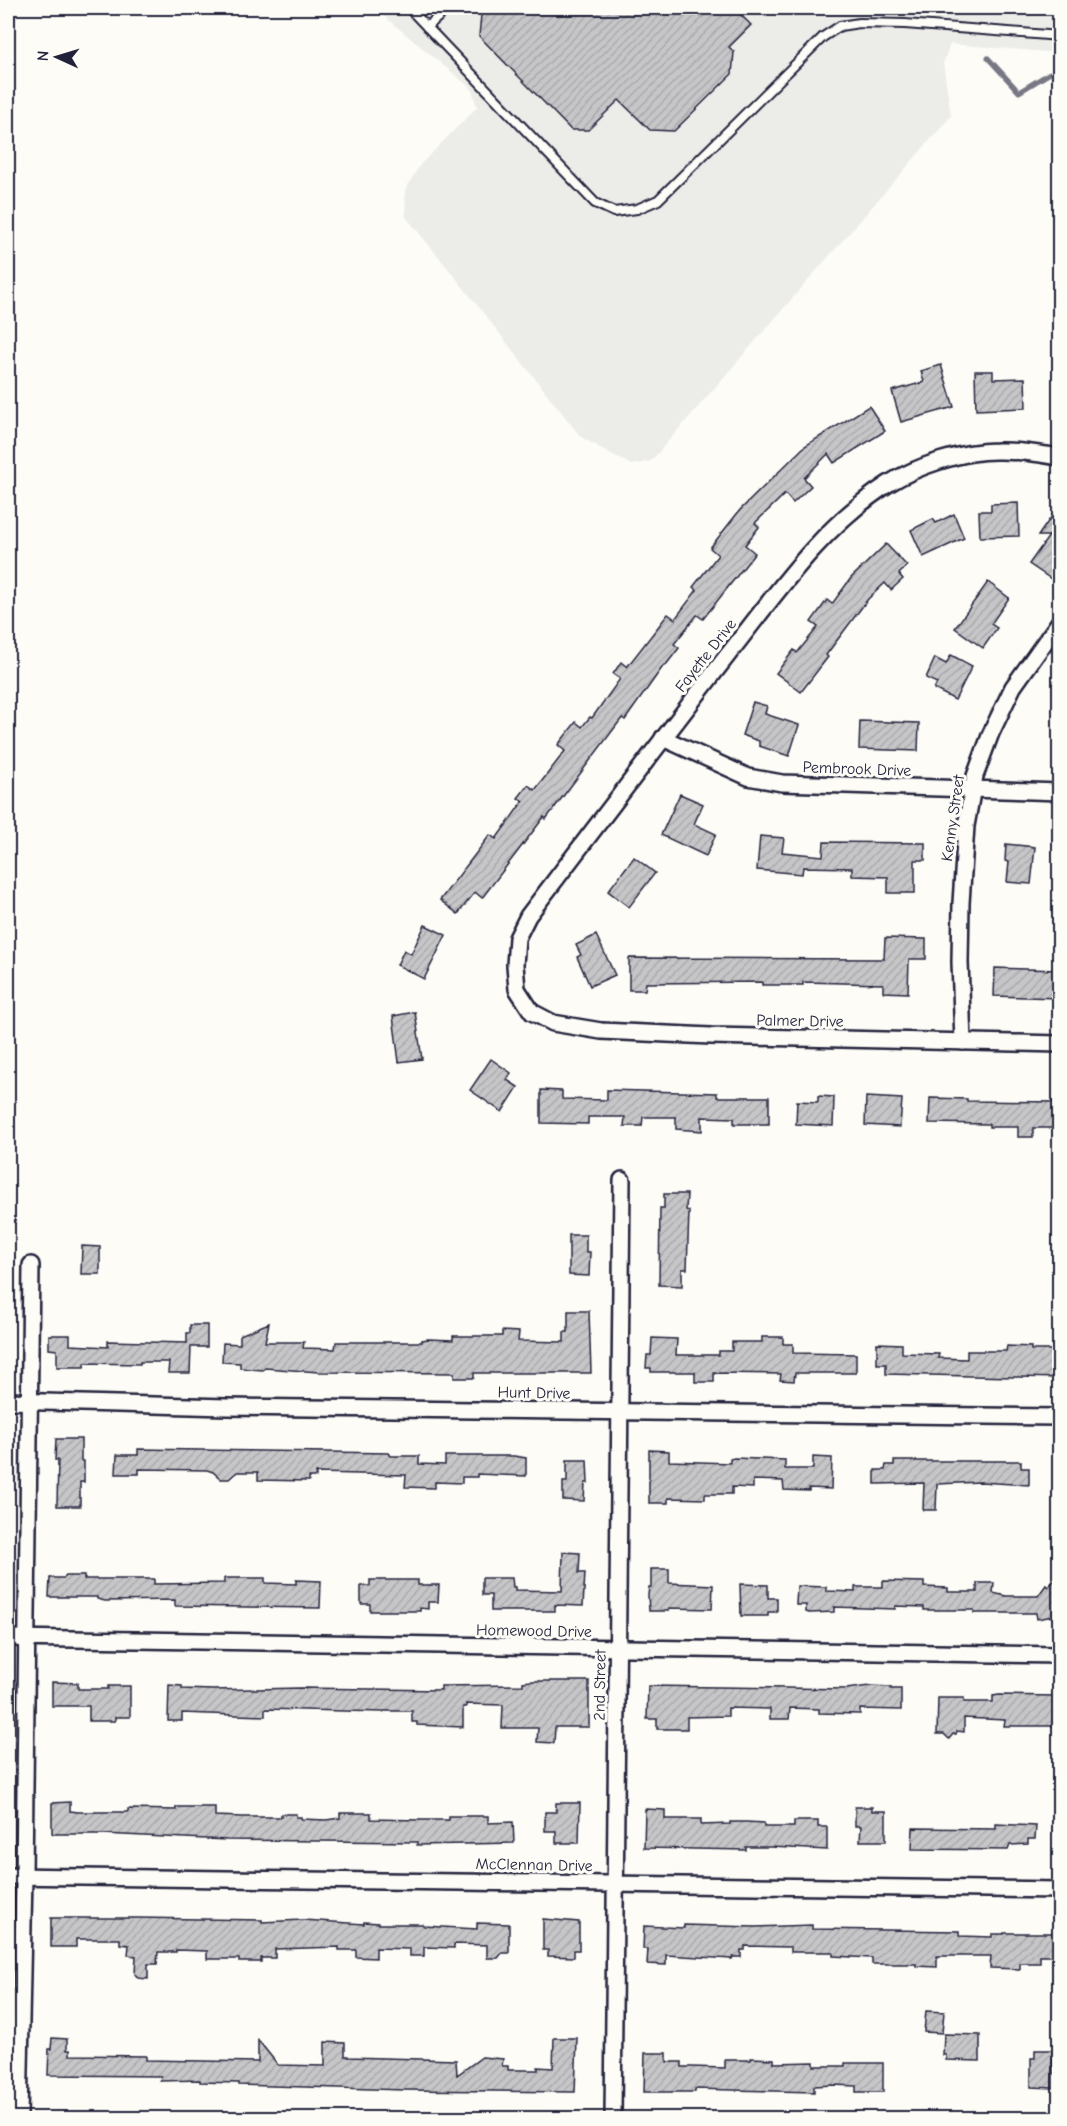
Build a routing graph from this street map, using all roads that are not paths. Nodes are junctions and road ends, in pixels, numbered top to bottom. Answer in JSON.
{"nodes":[{"id":1,"x":409,"y":8,"type":"edge"},
{"id":2,"x":448,"y":8,"type":"edge"},
{"id":3,"x":427,"y":27,"type":"junction"},
{"id":4,"x":1059,"y":36,"type":"edge"},
{"id":5,"x":1059,"y":457,"type":"edge"},
{"id":6,"x":1059,"y":621,"type":"edge"},
{"id":7,"x":663,"y":738,"type":"junction"},
{"id":8,"x":972,"y":789,"type":"junction"},
{"id":9,"x":1059,"y":792,"type":"edge"},
{"id":10,"x":541,"y":1017,"type":"joint"},
{"id":11,"x":963,"y":1042,"type":"junction"},
{"id":12,"x":1059,"y":1044,"type":"edge"},
{"id":13,"x":622,"y":1180,"type":"dead end"},
{"id":14,"x":31,"y":1265,"type":"dead end"},
{"id":15,"x":8,"y":1401,"type":"edge"},
{"id":16,"x":31,"y":1401,"type":"junction"},
{"id":17,"x":621,"y":1411,"type":"junction"},
{"id":18,"x":1059,"y":1417,"type":"edge"},
{"id":19,"x":8,"y":1638,"type":"edge"},
{"id":20,"x":27,"y":1638,"type":"junction"},
{"id":21,"x":618,"y":1649,"type":"junction"},
{"id":22,"x":1059,"y":1655,"type":"edge"},
{"id":23,"x":8,"y":1876,"type":"edge"},
{"id":24,"x":24,"y":1876,"type":"junction"},
{"id":25,"x":615,"y":1883,"type":"junction"},
{"id":26,"x":1059,"y":1890,"type":"edge"},
{"id":27,"x":19,"y":2118,"type":"edge"},
{"id":28,"x":613,"y":2118,"type":"edge"}],
"edges":[{"from":1,"to":3,"type":"lane"},
{"from":2,"to":3,"type":"lane"},
{"from":3,"to":4,"type":"lane"},
{"from":5,"to":7,"type":"street","name":"Fayette Drive"},
{"from":6,"to":8,"type":"street","name":"Kenny Street"},
{"from":7,"to":8,"type":"street","name":"Pembrook Drive"},
{"from":7,"to":10,"type":"street","name":"Fayette Drive"},
{"from":8,"to":9,"type":"street","name":"Pembrook Drive"},
{"from":8,"to":11,"type":"street","name":"Kenny Street"},
{"from":10,"to":11,"type":"street","name":"Palmer Drive"},
{"from":11,"to":12,"type":"street","name":"Palmer Drive"},
{"from":13,"to":17,"type":"street","name":"2nd Street"},
{"from":14,"to":16,"type":"street"},
{"from":15,"to":16,"type":"street","name":"Hunt Drive"},
{"from":16,"to":17,"type":"street","name":"Hunt Drive"},
{"from":16,"to":20,"type":"street"},
{"from":17,"to":18,"type":"street","name":"Hunt Drive"},
{"from":17,"to":21,"type":"street","name":"2nd Street"},
{"from":19,"to":20,"type":"street","name":"Homewood Drive"},
{"from":20,"to":21,"type":"street","name":"Homewood Drive"},
{"from":20,"to":24,"type":"street"},
{"from":21,"to":22,"type":"street","name":"Homewood Drive"},
{"from":21,"to":25,"type":"street","name":"2nd Street"},
{"from":23,"to":24,"type":"street","name":"McClennan Drive"},
{"from":24,"to":25,"type":"street","name":"McClennan Drive"},
{"from":24,"to":27,"type":"street"},
{"from":25,"to":26,"type":"street","name":"McClennan Drive"},
{"from":25,"to":28,"type":"street","name":"2nd Street"}]}
